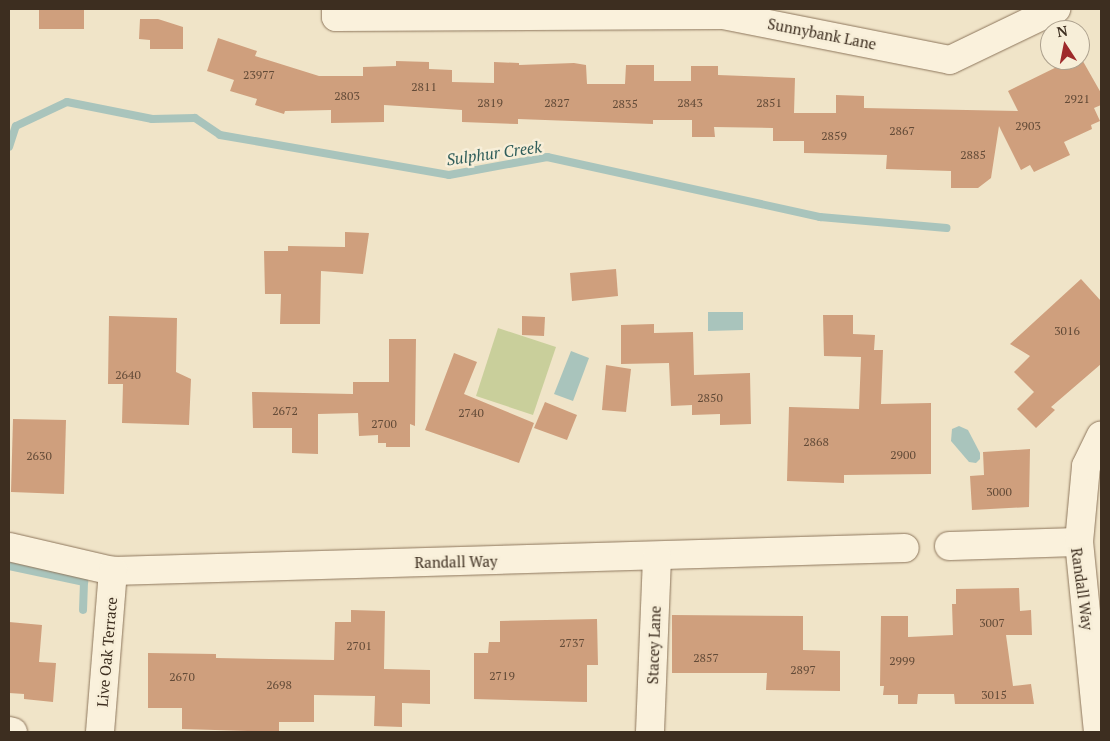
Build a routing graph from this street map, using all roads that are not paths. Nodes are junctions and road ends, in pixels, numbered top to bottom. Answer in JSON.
{"nodes":[{"id":1,"x":1056,"y":9,"type":"edge"},
{"id":2,"x":336,"y":13,"type":"edge"},
{"id":3,"x":814,"y":20,"type":"edge"},
{"id":4,"x":1101,"y":435,"type":"edge"},
{"id":5,"x":1079,"y":542,"type":"junction"},
{"id":6,"x":949,"y":546,"type":"dead end"},
{"id":7,"x":9,"y":547,"type":"edge"},
{"id":8,"x":905,"y":548,"type":"dead end"},
{"id":9,"x":658,"y":557,"type":"junction"},
{"id":10,"x":114,"y":571,"type":"junction"},
{"id":11,"x":9,"y":731,"type":"edge"},
{"id":12,"x":13,"y":732,"type":"edge"},
{"id":13,"x":100,"y":732,"type":"edge"},
{"id":14,"x":650,"y":732,"type":"edge"},
{"id":15,"x":1098,"y":732,"type":"edge"}],
"edges":[{"from":1,"to":3,"type":"street","name":"Sunnybank Lane"},
{"from":2,"to":3,"type":"street","name":"Sunnybank Lane"},
{"from":4,"to":5,"type":"street"},
{"from":5,"to":6,"type":"street","name":"Randall Way"},
{"from":5,"to":15,"type":"street","name":"Randall Way"},
{"from":7,"to":10,"type":"street","name":"Randall Way"},
{"from":8,"to":9,"type":"street","name":"Randall Way"},
{"from":9,"to":10,"type":"street","name":"Randall Way"},
{"from":9,"to":14,"type":"street","name":"Stacey Lane"},
{"from":10,"to":13,"type":"street","name":"Live Oak Terrace"},
{"from":11,"to":12,"type":"street"}]}
